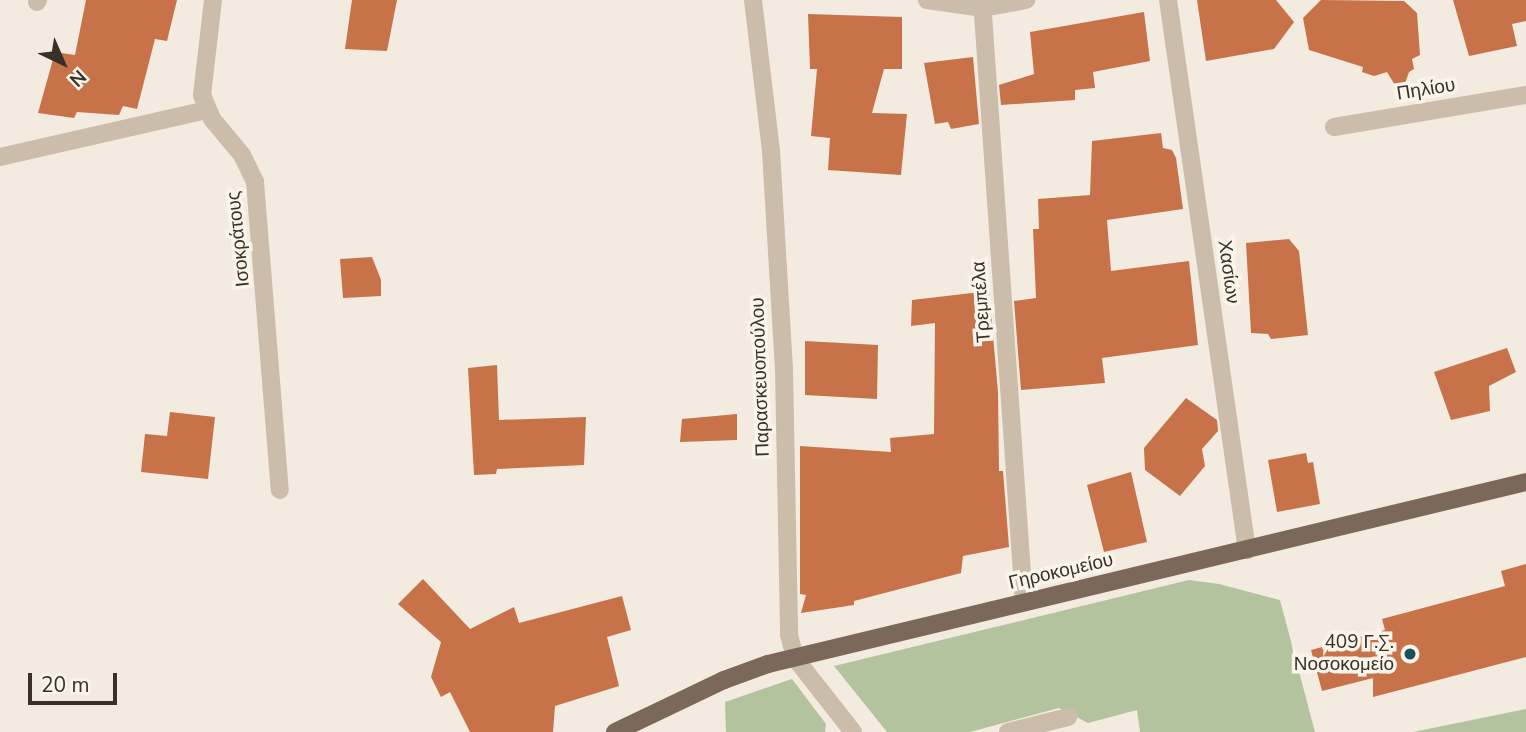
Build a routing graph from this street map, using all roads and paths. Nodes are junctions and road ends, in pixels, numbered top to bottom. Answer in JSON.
{"nodes":[{"id":1,"x":213,"y":0,"type":"edge"},
{"id":2,"x":753,"y":0,"type":"edge"},
{"id":3,"x":927,"y":0,"type":"edge"},
{"id":4,"x":1026,"y":0,"type":"edge"},
{"id":5,"x":1168,"y":0,"type":"edge"},
{"id":6,"x":983,"y":4,"type":"edge"},
{"id":7,"x":1526,"y":95,"type":"edge"},
{"id":8,"x":207,"y":110,"type":"junction"},
{"id":9,"x":1334,"y":127,"type":"dead end"},
{"id":10,"x":0,"y":157,"type":"edge"},
{"id":11,"x":1526,"y":482,"type":"edge"},
{"id":12,"x":281,"y":490,"type":"dead end"},
{"id":13,"x":1247,"y":550,"type":"junction"},
{"id":14,"x":1024,"y":602,"type":"junction"},
{"id":15,"x":795,"y":658,"type":"junction"},
{"id":16,"x":1068,"y":717,"type":"dead end"},
{"id":17,"x":615,"y":732,"type":"edge"},
{"id":18,"x":853,"y":732,"type":"edge"},
{"id":19,"x":1008,"y":732,"type":"edge"}],
"edges":[{"from":1,"to":8,"type":"street"},
{"from":2,"to":15,"type":"street","name":"Παρασκευοπούλου"},
{"from":3,"to":6,"type":"street"},
{"from":4,"to":6,"type":"street"},
{"from":5,"to":13,"type":"street","name":"Χασίων"},
{"from":6,"to":14,"type":"street","name":"Τρεμπέλα"},
{"from":7,"to":9,"type":"street","name":"Πηλίου"},
{"from":8,"to":10,"type":"street"},
{"from":8,"to":12,"type":"street","name":"Ισοκράτους"},
{"from":11,"to":13,"type":"main road","name":"Γηροκομείου"},
{"from":13,"to":14,"type":"main road","name":"Γηροκομείου"},
{"from":14,"to":15,"type":"main road","name":"Γηροκομείου"},
{"from":15,"to":17,"type":"main road","name":"Γηροκομείου"},
{"from":15,"to":18,"type":"street","name":"Παρασκευοπούλου"},
{"from":16,"to":19,"type":"street"}]}
